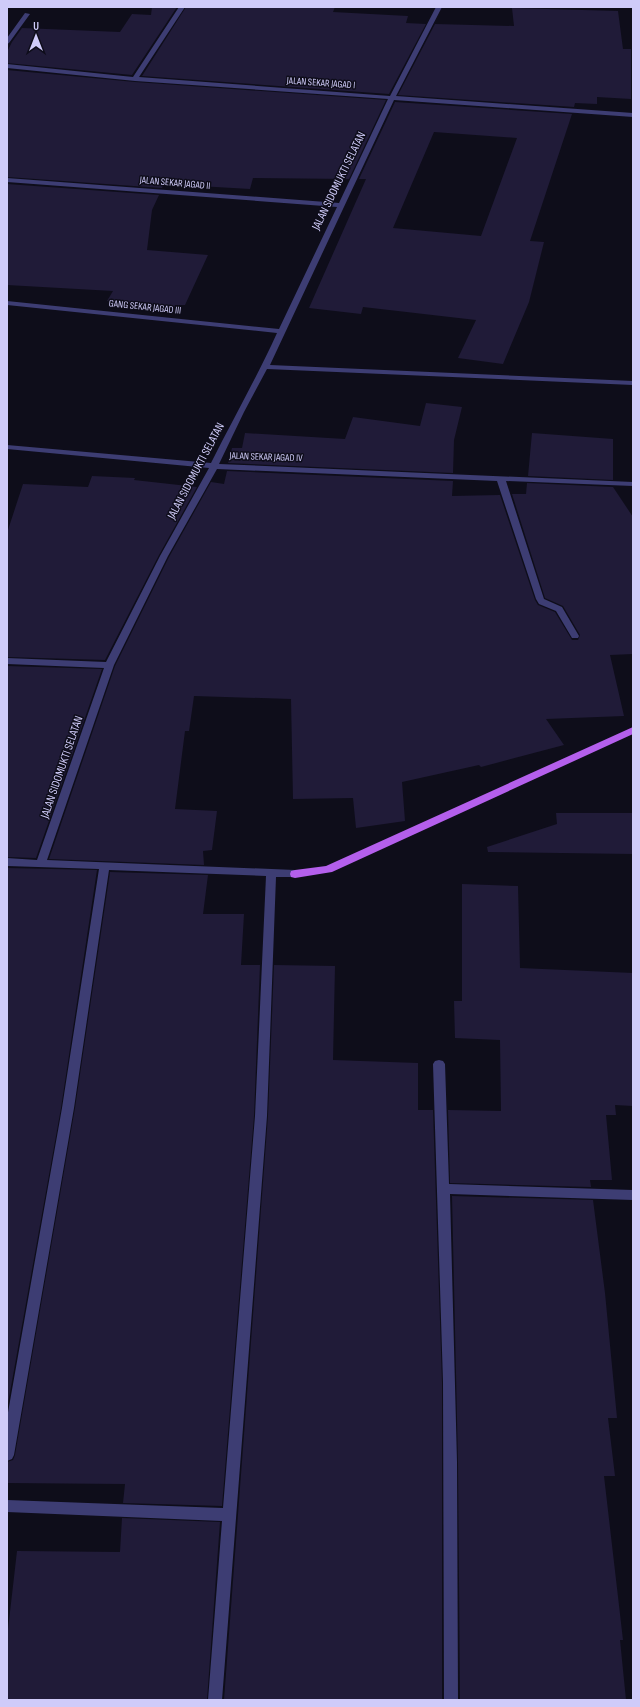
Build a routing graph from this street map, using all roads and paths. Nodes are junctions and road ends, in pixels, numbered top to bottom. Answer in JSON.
{"nodes":[{"id":1,"x":182,"y":7,"type":"edge"},
{"id":2,"x":439,"y":7,"type":"edge"},
{"id":3,"x":27,"y":14,"type":"dead end"},
{"id":4,"x":7,"y":42,"type":"edge"},
{"id":5,"x":7,"y":66,"type":"edge"},
{"id":6,"x":135,"y":79,"type":"junction"},
{"id":7,"x":392,"y":98,"type":"junction"},
{"id":8,"x":633,"y":116,"type":"edge"},
{"id":9,"x":7,"y":180,"type":"edge"},
{"id":10,"x":342,"y":204,"type":"junction"},
{"id":11,"x":7,"y":303,"type":"edge"},
{"id":12,"x":280,"y":331,"type":"junction"},
{"id":13,"x":266,"y":367,"type":"junction"},
{"id":14,"x":633,"y":383,"type":"edge"},
{"id":15,"x":7,"y":447,"type":"edge"},
{"id":16,"x":214,"y":466,"type":"junction"},
{"id":17,"x":500,"y":479,"type":"junction"},
{"id":18,"x":633,"y":484,"type":"edge"},
{"id":19,"x":576,"y":636,"type":"dead end"},
{"id":20,"x":7,"y":662,"type":"edge"},
{"id":21,"x":109,"y":665,"type":"junction"},
{"id":22,"x":633,"y":730,"type":"edge"},
{"id":23,"x":7,"y":862,"type":"edge"},
{"id":24,"x":42,"y":863,"type":"junction"},
{"id":25,"x":275,"y":873,"type":"junction"},
{"id":26,"x":103,"y":874,"type":"junction"},
{"id":27,"x":295,"y":874,"type":"joint"},
{"id":28,"x":439,"y":1064,"type":"dead end"},
{"id":29,"x":444,"y":1189,"type":"junction"},
{"id":30,"x":633,"y":1195,"type":"edge"},
{"id":31,"x":7,"y":1455,"type":"edge"},
{"id":32,"x":7,"y":1506,"type":"edge"},
{"id":33,"x":230,"y":1515,"type":"junction"},
{"id":34,"x":215,"y":1700,"type":"edge"},
{"id":35,"x":451,"y":1700,"type":"edge"}],
"edges":[{"from":1,"to":6,"type":"street"},
{"from":2,"to":7,"type":"street","name":"JALAN SIDOMUKTI SELATAN"},
{"from":3,"to":4,"type":"street"},
{"from":5,"to":6,"type":"street","name":"JALAN SEKAR JAGAD I"},
{"from":6,"to":7,"type":"street","name":"JALAN SEKAR JAGAD I"},
{"from":7,"to":8,"type":"street","name":"JALAN SEKAR JAGAD I"},
{"from":7,"to":10,"type":"street","name":"JALAN SIDOMUKTI SELATAN"},
{"from":9,"to":10,"type":"street","name":"JALAN SEKAR JAGAD II"},
{"from":10,"to":12,"type":"street","name":"JALAN SIDOMUKTI SELATAN"},
{"from":11,"to":12,"type":"street","name":"GANG SEKAR JAGAD III"},
{"from":12,"to":13,"type":"street","name":"JALAN SIDOMUKTI SELATAN"},
{"from":13,"to":14,"type":"street"},
{"from":13,"to":16,"type":"street","name":"JALAN SIDOMUKTI SELATAN"},
{"from":15,"to":16,"type":"street","name":"JALAN SEKAR JAGAD IV"},
{"from":16,"to":17,"type":"street","name":"JALAN SEKAR JAGAD IV"},
{"from":16,"to":21,"type":"street","name":"JALAN SIDOMUKTI SELATAN"},
{"from":17,"to":18,"type":"street","name":"JALAN SEKAR JAGAD IV"},
{"from":17,"to":19,"type":"street"},
{"from":20,"to":21,"type":"street"},
{"from":21,"to":24,"type":"street","name":"JALAN SIDOMUKTI SELATAN"},
{"from":22,"to":27,"type":"main road"},
{"from":23,"to":24,"type":"street"},
{"from":24,"to":26,"type":"street"},
{"from":25,"to":26,"type":"street"},
{"from":25,"to":27,"type":"street"},
{"from":25,"to":33,"type":"street"},
{"from":26,"to":31,"type":"street"},
{"from":28,"to":29,"type":"street"},
{"from":29,"to":30,"type":"street"},
{"from":29,"to":35,"type":"street"},
{"from":32,"to":33,"type":"street"},
{"from":33,"to":34,"type":"street"}]}
